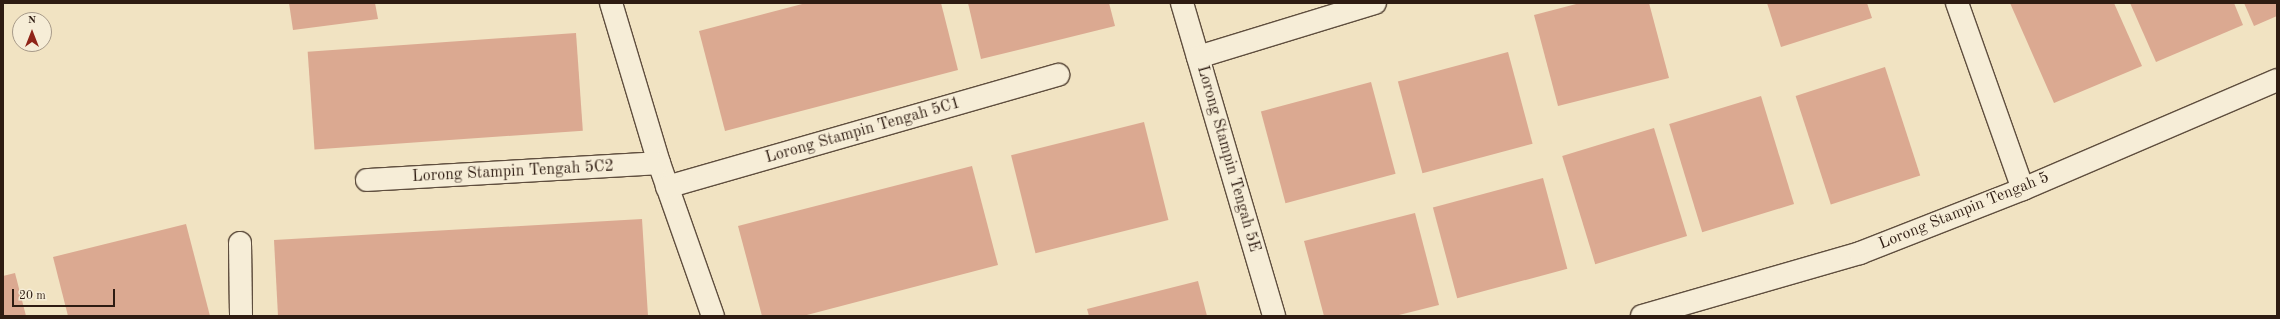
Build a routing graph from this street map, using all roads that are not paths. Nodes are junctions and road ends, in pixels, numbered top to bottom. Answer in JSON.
{"nodes":[{"id":1,"x":612,"y":3,"type":"edge"},
{"id":2,"x":1182,"y":3,"type":"edge"},
{"id":3,"x":1375,"y":3,"type":"edge"},
{"id":4,"x":1957,"y":3,"type":"edge"},
{"id":5,"x":1198,"y":57,"type":"junction"},
{"id":6,"x":1058,"y":75,"type":"dead end"},
{"id":7,"x":2277,"y":80,"type":"edge"},
{"id":8,"x":659,"y":163,"type":"junction"},
{"id":9,"x":367,"y":180,"type":"dead end"},
{"id":10,"x":667,"y":187,"type":"junction"},
{"id":11,"x":2023,"y":189,"type":"junction"},
{"id":12,"x":240,"y":243,"type":"dead end"},
{"id":13,"x":241,"y":316,"type":"edge"},
{"id":14,"x":713,"y":316,"type":"edge"},
{"id":15,"x":1274,"y":316,"type":"edge"},
{"id":16,"x":1642,"y":316,"type":"edge"}],
"edges":[{"from":1,"to":8,"type":"street"},
{"from":2,"to":5,"type":"street","name":"Lorong Stampin Tengah 5E"},
{"from":3,"to":5,"type":"street"},
{"from":4,"to":11,"type":"street"},
{"from":5,"to":15,"type":"street","name":"Lorong Stampin Tengah 5E"},
{"from":6,"to":10,"type":"street","name":"Lorong Stampin Tengah 5C1"},
{"from":7,"to":11,"type":"street","name":"Lorong Stampin Tengah 5"},
{"from":8,"to":9,"type":"street","name":"Lorong Stampin Tengah 5C2"},
{"from":8,"to":10,"type":"street"},
{"from":10,"to":14,"type":"street"},
{"from":11,"to":16,"type":"street","name":"Lorong Stampin Tengah 5"},
{"from":12,"to":13,"type":"street"}]}
